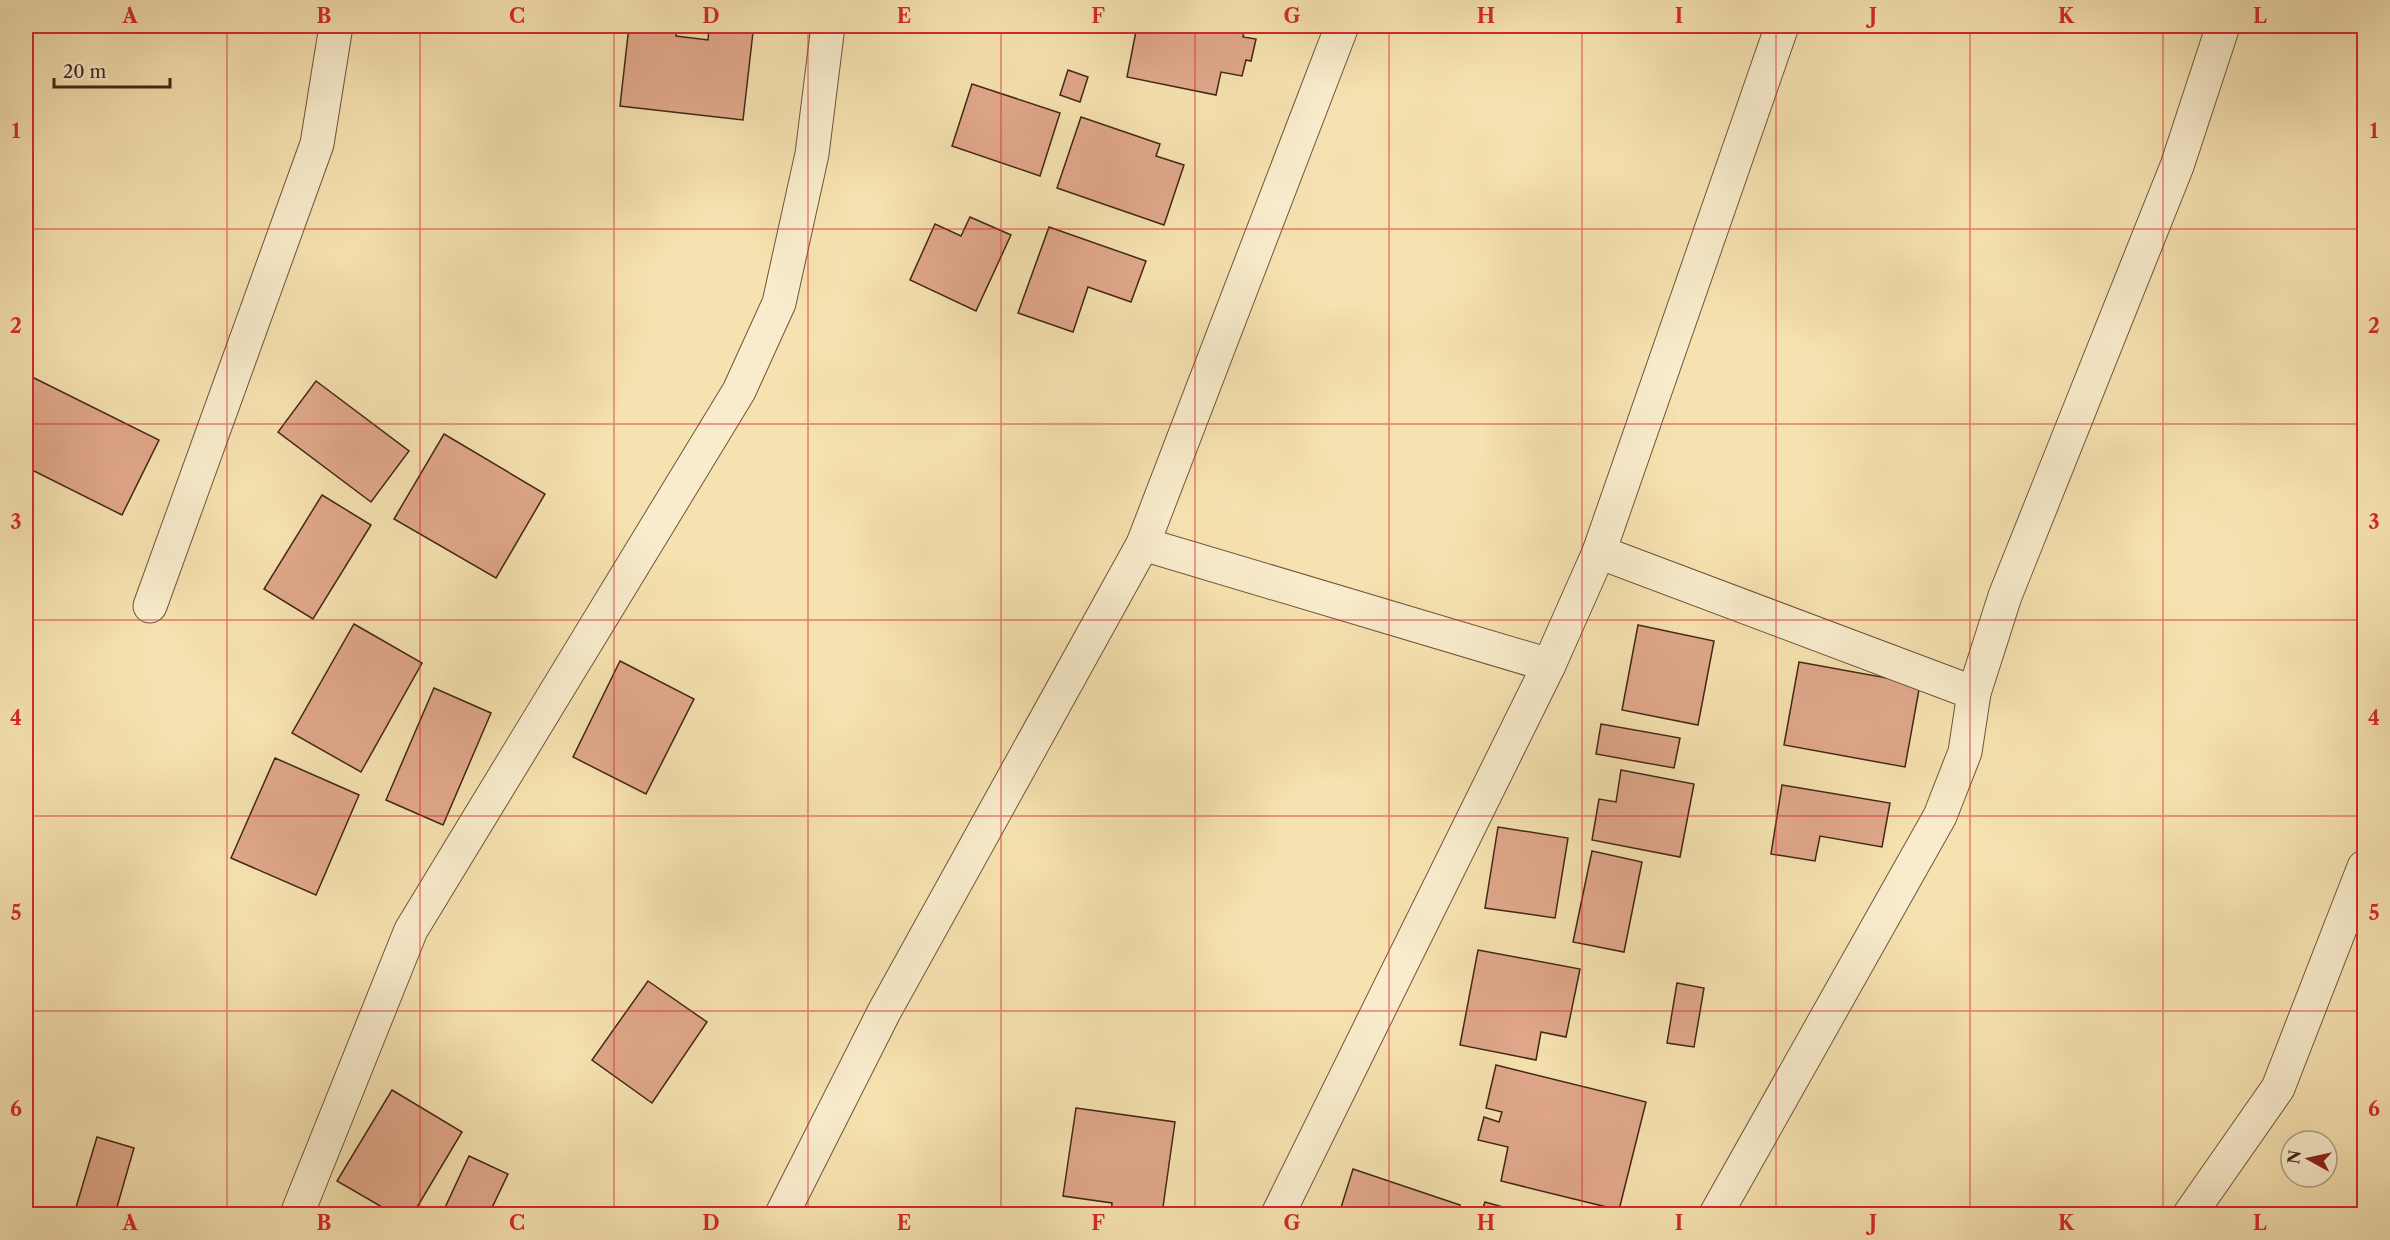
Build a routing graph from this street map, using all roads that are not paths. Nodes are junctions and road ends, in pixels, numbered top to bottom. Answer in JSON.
{"nodes":[{"id":1,"x":336,"y":26,"type":"edge"},
{"id":2,"x":828,"y":26,"type":"edge"},
{"id":3,"x":1342,"y":26,"type":"edge"},
{"id":4,"x":1782,"y":26,"type":"edge"},
{"id":5,"x":2223,"y":26,"type":"edge"},
{"id":6,"x":1143,"y":544,"type":"junction"},
{"id":7,"x":1599,"y":552,"type":"junction"},
{"id":8,"x":150,"y":606,"type":"dead end"},
{"id":9,"x":1549,"y":665,"type":"junction"},
{"id":10,"x":1974,"y":693,"type":"junction"},
{"id":11,"x":2364,"y":867,"type":"edge"},
{"id":12,"x":297,"y":1215,"type":"edge"},
{"id":13,"x":782,"y":1215,"type":"edge"},
{"id":14,"x":1278,"y":1215,"type":"edge"},
{"id":15,"x":1716,"y":1215,"type":"edge"},
{"id":16,"x":2190,"y":1215,"type":"edge"}],
"edges":[{"from":1,"to":8,"type":"street"},
{"from":2,"to":12,"type":"street"},
{"from":3,"to":6,"type":"street"},
{"from":4,"to":7,"type":"street"},
{"from":5,"to":10,"type":"street"},
{"from":6,"to":9,"type":"street"},
{"from":6,"to":13,"type":"street"},
{"from":7,"to":9,"type":"street"},
{"from":7,"to":10,"type":"street"},
{"from":9,"to":14,"type":"street"},
{"from":10,"to":15,"type":"street"},
{"from":11,"to":16,"type":"street"}]}
